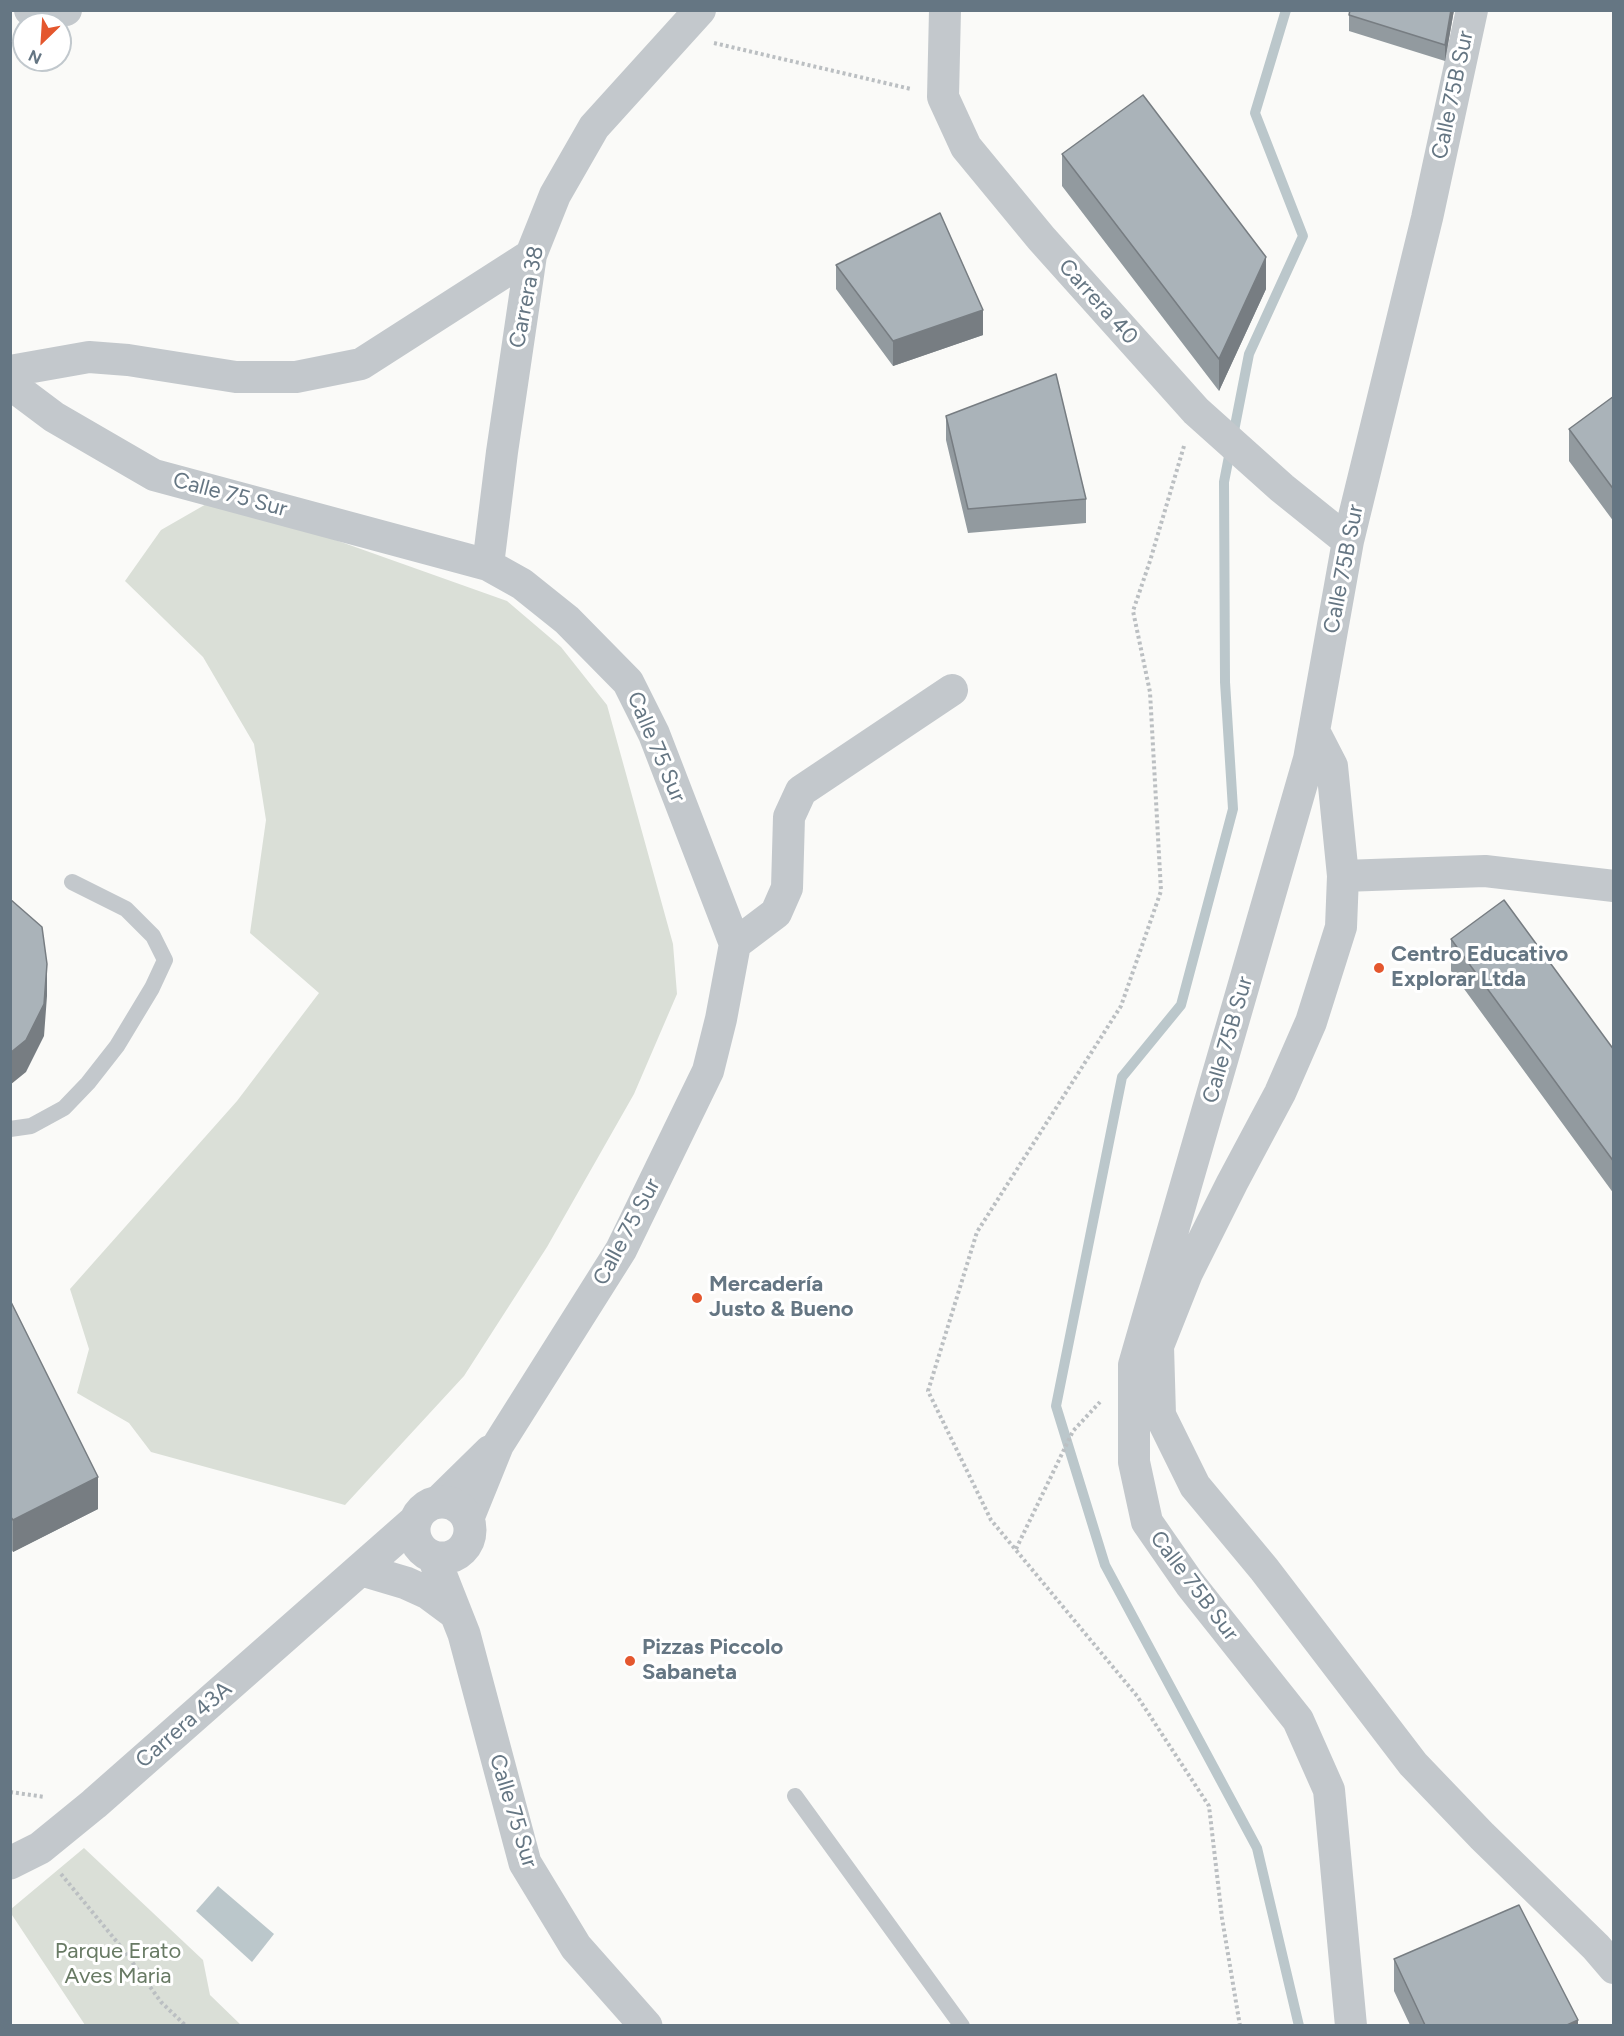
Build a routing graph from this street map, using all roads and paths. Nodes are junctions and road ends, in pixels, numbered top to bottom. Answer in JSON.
{"nodes":[{"id":1,"x":30,"y":10,"type":"edge"},
{"id":2,"x":66,"y":10,"type":"edge"},
{"id":3,"x":700,"y":10,"type":"edge"},
{"id":4,"x":945,"y":10,"type":"edge"},
{"id":5,"x":1472,"y":10,"type":"edge"},
{"id":6,"x":721,"y":45,"type":"dead end"},
{"id":7,"x":889,"y":84,"type":"dead end"},
{"id":8,"x":531,"y":255,"type":"junction"},
{"id":9,"x":10,"y":371,"type":"edge"},
{"id":10,"x":10,"y":384,"type":"edge"},
{"id":11,"x":1207,"y":421,"type":"junction"},
{"id":12,"x":1348,"y":541,"type":"junction"},
{"id":13,"x":488,"y":565,"type":"junction"},
{"id":14,"x":952,"y":690,"type":"dead end"},
{"id":15,"x":1314,"y":731,"type":"junction"},
{"id":16,"x":1343,"y":876,"type":"junction"},
{"id":17,"x":72,"y":882,"type":"dead end"},
{"id":18,"x":1614,"y":886,"type":"edge"},
{"id":19,"x":735,"y":945,"type":"junction"},
{"id":20,"x":10,"y":1129,"type":"edge"},
{"id":21,"x":1073,"y":1431,"type":"dead end"},
{"id":22,"x":498,"y":1444,"type":"junction"},
{"id":23,"x":439,"y":1501,"type":"joint"},
{"id":24,"x":440,"y":1540,"type":"junction"},
{"id":25,"x":1016,"y":1549,"type":"junction"},
{"id":26,"x":360,"y":1575,"type":"junction"},
{"id":27,"x":460,"y":1624,"type":"junction"},
{"id":28,"x":795,"y":1796,"type":"dead end"},
{"id":29,"x":40,"y":1848,"type":"junction"},
{"id":30,"x":10,"y":1863,"type":"edge"},
{"id":31,"x":1614,"y":1968,"type":"edge"},
{"id":32,"x":186,"y":2025,"type":"edge"},
{"id":33,"x":646,"y":2025,"type":"edge"},
{"id":34,"x":962,"y":2025,"type":"edge"},
{"id":35,"x":1240,"y":2025,"type":"edge"},
{"id":36,"x":1351,"y":2025,"type":"edge"}],
"edges":[{"from":1,"to":2,"type":"street"},
{"from":3,"to":8,"type":"street","name":"Carrera 38"},
{"from":4,"to":11,"type":"street","name":"Carrera 40"},
{"from":5,"to":12,"type":"street","name":"Calle 75B Sur"},
{"from":6,"to":7,"type":"path"},
{"from":8,"to":9,"type":"street"},
{"from":8,"to":13,"type":"street","name":"Carrera 38"},
{"from":10,"to":13,"type":"street","name":"Calle 75 Sur"},
{"from":11,"to":12,"type":"street","name":"Carrera 40"},
{"from":11,"to":25,"type":"path"},
{"from":12,"to":15,"type":"street","name":"Calle 75B Sur"},
{"from":13,"to":19,"type":"street","name":"Calle 75 Sur"},
{"from":14,"to":19,"type":"street"},
{"from":15,"to":16,"type":"street"},
{"from":15,"to":36,"type":"street","name":"Calle 75B Sur"},
{"from":16,"to":18,"type":"street"},
{"from":16,"to":31,"type":"street"},
{"from":17,"to":20,"type":"lane"},
{"from":19,"to":22,"type":"street","name":"Calle 75 Sur"},
{"from":21,"to":25,"type":"path"},
{"from":22,"to":23,"type":"street","name":"Calle 75 Sur"},
{"from":22,"to":24,"type":"street","name":"Calle 75 Sur"},
{"from":23,"to":24,"type":"street"},
{"from":24,"to":26,"type":"street","name":"Carrera 43A"},
{"from":24,"to":27,"type":"street","name":"Calle 75 Sur"},
{"from":25,"to":35,"type":"path"},
{"from":26,"to":27,"type":"street"},
{"from":26,"to":29,"type":"street","name":"Carrera 43A"},
{"from":27,"to":33,"type":"street","name":"Calle 75 Sur"},
{"from":28,"to":34,"type":"lane"},
{"from":29,"to":30,"type":"street","name":"Carrera 43A"},
{"from":29,"to":32,"type":"path"}]}
